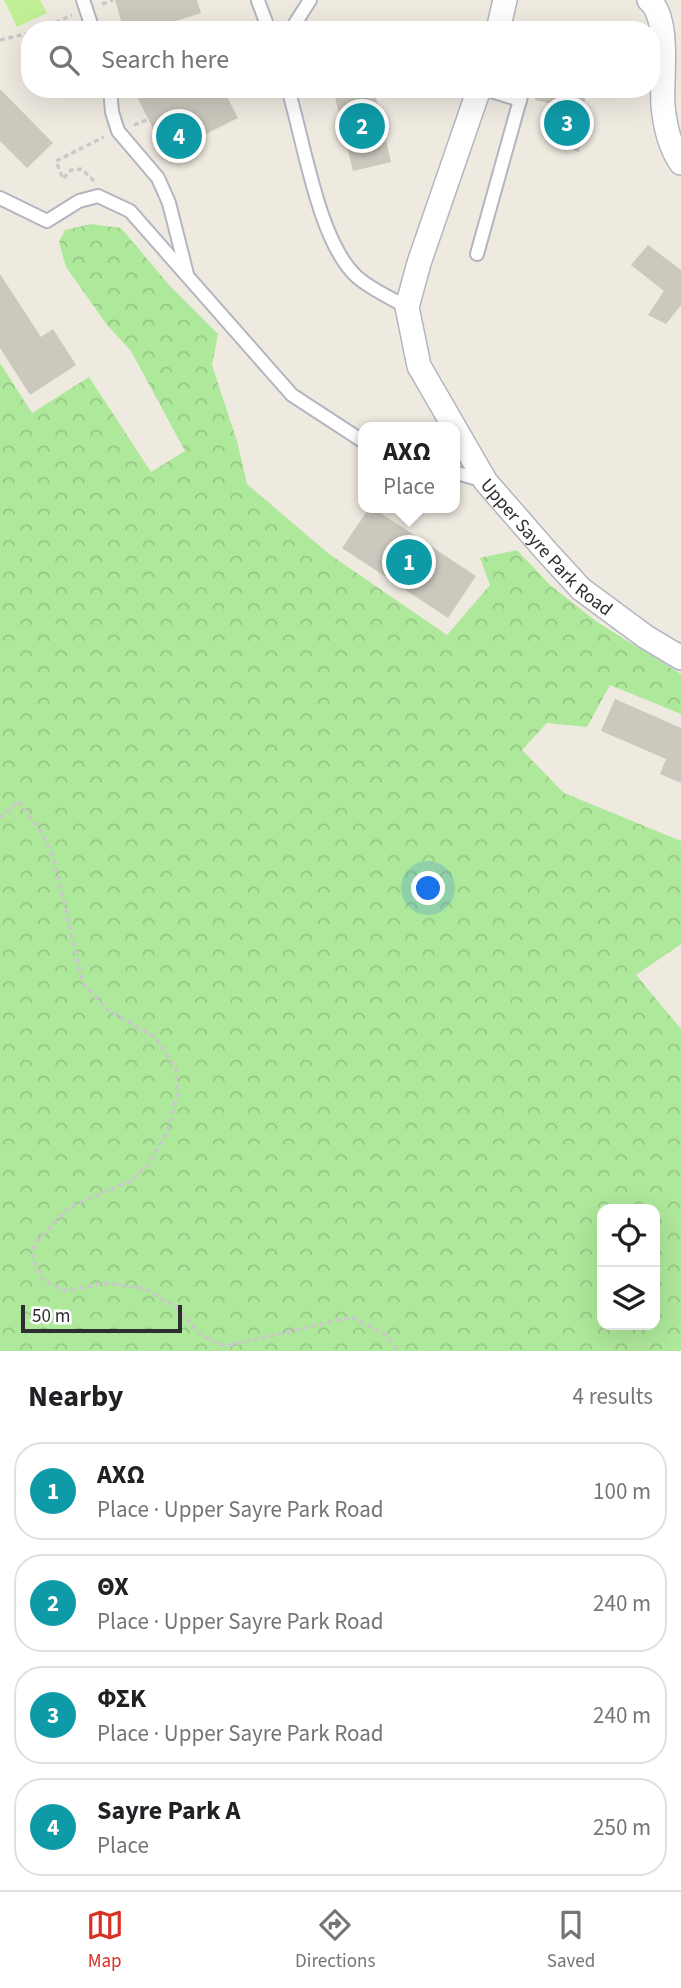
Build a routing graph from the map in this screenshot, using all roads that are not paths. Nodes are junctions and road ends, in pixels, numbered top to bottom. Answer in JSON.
{"nodes":[{"id":1,"x":83,"y":0,"type":"edge"},
{"id":2,"x":310,"y":0,"type":"edge"},
{"id":3,"x":505,"y":0,"type":"edge"},
{"id":4,"x":649,"y":0,"type":"edge"},
{"id":5,"x":258,"y":1,"type":"edge"},
{"id":6,"x":90,"y":21,"type":"edge"},
{"id":7,"x":266,"y":21,"type":"edge"},
{"id":8,"x":297,"y":21,"type":"edge"},
{"id":9,"x":500,"y":21,"type":"edge"},
{"id":10,"x":659,"y":21,"type":"edge"},
{"id":11,"x":660,"y":26,"type":"edge"},
{"id":12,"x":111,"y":98,"type":"edge"},
{"id":13,"x":290,"y":98,"type":"edge"},
{"id":14,"x":476,"y":98,"type":"edge"},
{"id":15,"x":521,"y":98,"type":"edge"},
{"id":16,"x":681,"y":163,"type":"edge"},
{"id":17,"x":0,"y":198,"type":"edge"},
{"id":18,"x":477,"y":254,"type":"dead end"},
{"id":19,"x":188,"y":278,"type":"junction"},
{"id":20,"x":407,"y":307,"type":"junction"},
{"id":21,"x":451,"y":422,"type":"edge"},
{"id":22,"x":460,"y":437,"type":"edge"},
{"id":23,"x":358,"y":439,"type":"edge"},
{"id":24,"x":460,"y":474,"type":"edge"},
{"id":25,"x":486,"y":482,"type":"junction"},
{"id":26,"x":681,"y":658,"type":"edge"}],
"edges":[{"from":1,"to":6,"type":"lane"},
{"from":2,"to":8,"type":"lane"},
{"from":3,"to":9,"type":"street"},
{"from":4,"to":10,"type":"street"},
{"from":5,"to":7,"type":"lane"},
{"from":11,"to":16,"type":"street"},
{"from":12,"to":19,"type":"lane"},
{"from":13,"to":20,"type":"lane"},
{"from":14,"to":20,"type":"street","name":"Upper Sayre Park Road"},
{"from":15,"to":18,"type":"lane"},
{"from":17,"to":19,"type":"lane"},
{"from":19,"to":23,"type":"lane"},
{"from":20,"to":21,"type":"street","name":"Upper Sayre Park Road"},
{"from":22,"to":25,"type":"street","name":"Upper Sayre Park Road"},
{"from":24,"to":25,"type":"lane"},
{"from":25,"to":26,"type":"street","name":"Upper Sayre Park Road"}]}
